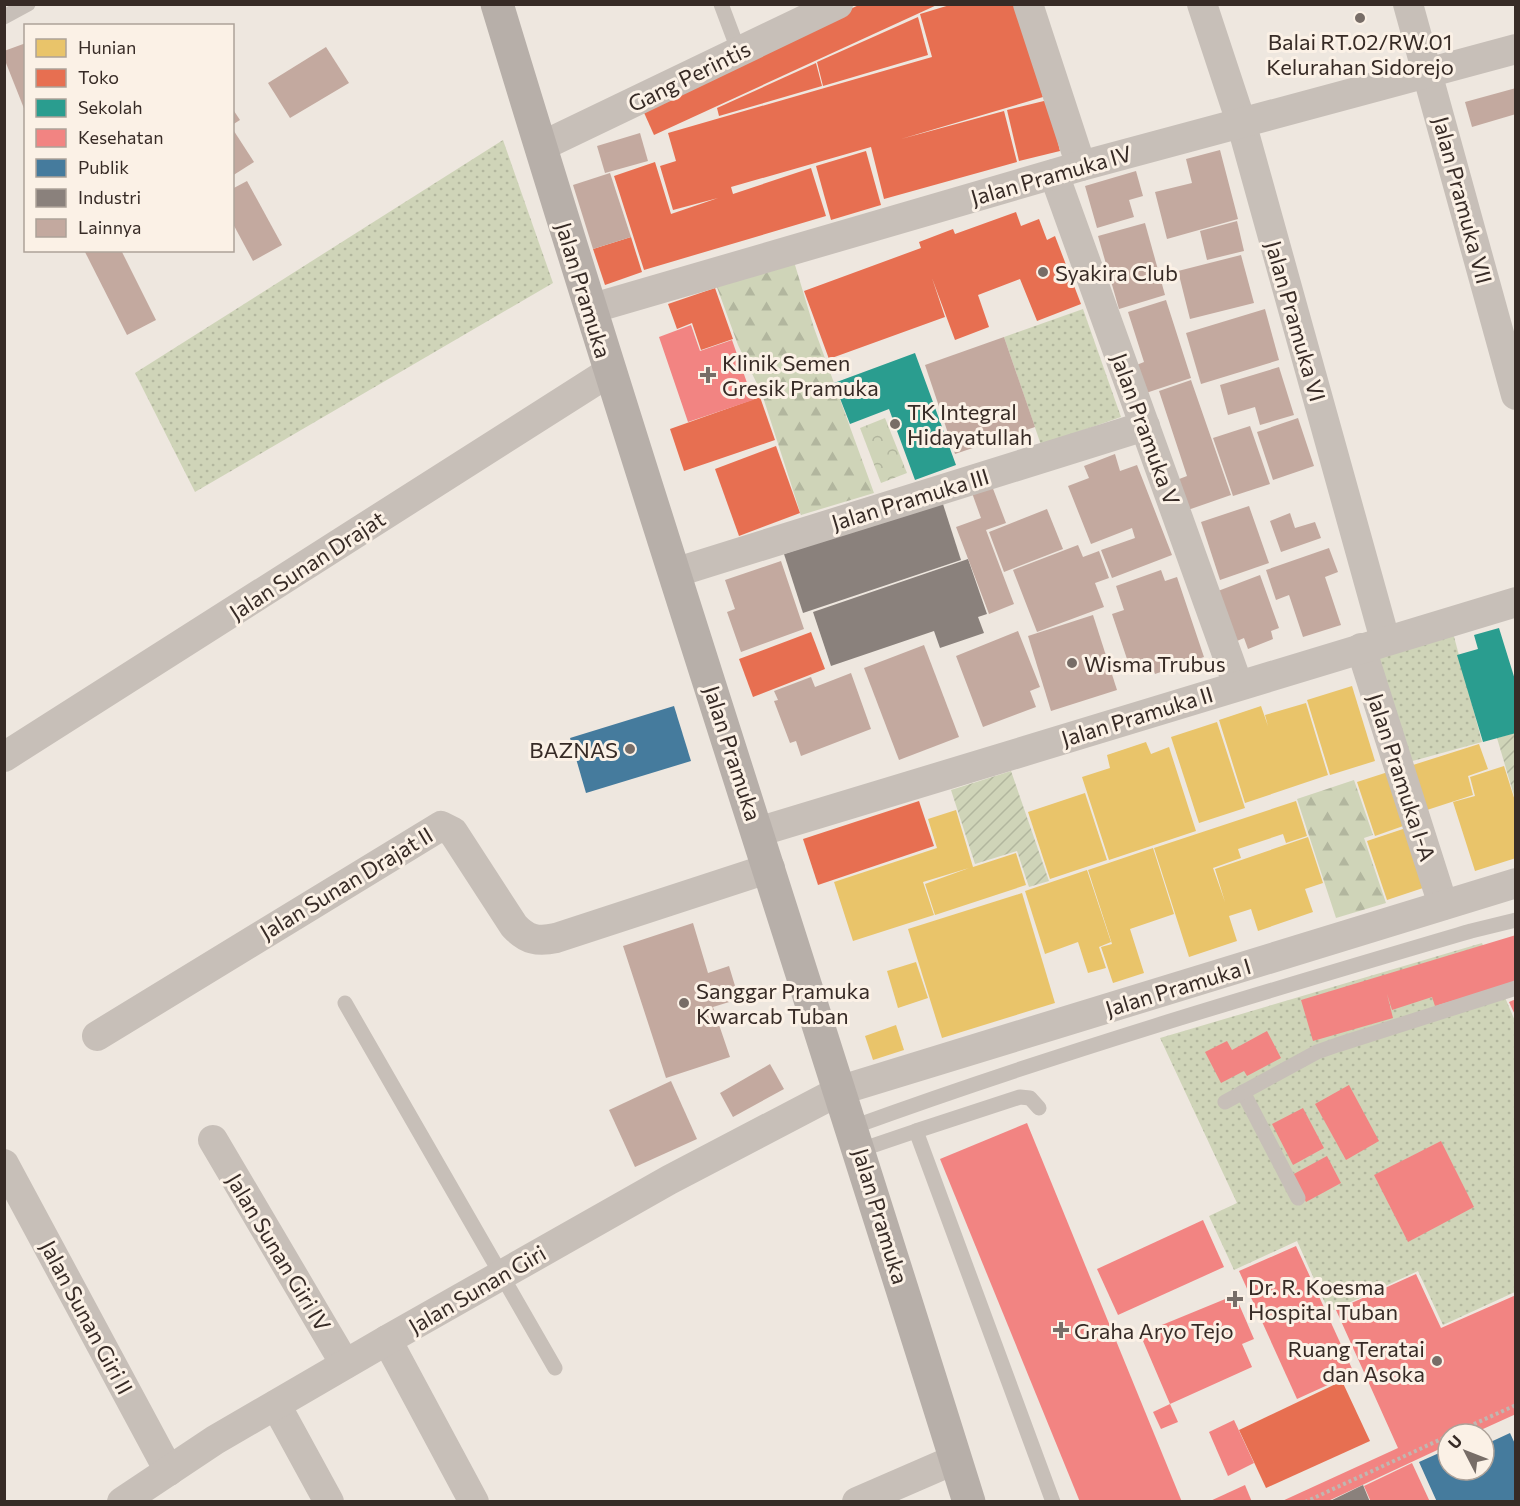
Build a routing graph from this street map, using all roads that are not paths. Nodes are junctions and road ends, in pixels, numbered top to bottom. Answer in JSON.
{"nodes":[{"id":1,"x":28,"y":4,"type":"edge"},
{"id":2,"x":497,"y":4,"type":"edge"},
{"id":3,"x":721,"y":4,"type":"edge"},
{"id":4,"x":838,"y":4,"type":"edge"},
{"id":5,"x":1028,"y":4,"type":"edge"},
{"id":6,"x":1202,"y":4,"type":"edge"},
{"id":7,"x":1408,"y":4,"type":"edge"},
{"id":8,"x":4,"y":17,"type":"edge"},
{"id":9,"x":1515,"y":49,"type":"edge"},
{"id":10,"x":739,"y":52,"type":"junction"},
{"id":11,"x":1428,"y":71,"type":"junction"},
{"id":12,"x":1241,"y":122,"type":"junction"},
{"id":13,"x":540,"y":147,"type":"junction"},
{"id":14,"x":1067,"y":170,"type":"junction"},
{"id":15,"x":590,"y":309,"type":"junction"},
{"id":16,"x":609,"y":372,"type":"junction"},
{"id":17,"x":1515,"y":395,"type":"edge"},
{"id":18,"x":1145,"y":426,"type":"junction"},
{"id":19,"x":674,"y":573,"type":"junction"},
{"id":20,"x":1515,"y":602,"type":"edge"},
{"id":21,"x":1373,"y":644,"type":"junction"},
{"id":22,"x":1238,"y":685,"type":"junction"},
{"id":23,"x":4,"y":757,"type":"edge"},
{"id":24,"x":758,"y":832,"type":"junction"},
{"id":25,"x":770,"y":868,"type":"junction"},
{"id":26,"x":1515,"y":883,"type":"edge"},
{"id":27,"x":1443,"y":906,"type":"junction"},
{"id":28,"x":1515,"y":920,"type":"edge"},
{"id":29,"x":1515,"y":988,"type":"edge"},
{"id":30,"x":345,"y":1003,"type":"dead end"},
{"id":31,"x":97,"y":1036,"type":"dead end"},
{"id":32,"x":841,"y":1090,"type":"junction"},
{"id":33,"x":1243,"y":1092,"type":"junction"},
{"id":34,"x":1225,"y":1102,"type":"dead end"},
{"id":35,"x":1039,"y":1108,"type":"dead end"},
{"id":36,"x":916,"y":1131,"type":"junction"},
{"id":37,"x":856,"y":1138,"type":"junction"},
{"id":38,"x":213,"y":1140,"type":"dead end"},
{"id":39,"x":4,"y":1164,"type":"edge"},
{"id":40,"x":1298,"y":1198,"type":"dead end"},
{"id":41,"x":503,"y":1274,"type":"junction"},
{"id":42,"x":387,"y":1340,"type":"junction"},
{"id":43,"x":345,"y":1364,"type":"junction"},
{"id":44,"x":555,"y":1368,"type":"dead end"},
{"id":45,"x":276,"y":1405,"type":"junction"},
{"id":46,"x":956,"y":1459,"type":"junction"},
{"id":47,"x":169,"y":1471,"type":"junction"},
{"id":48,"x":122,"y":1502,"type":"edge"},
{"id":49,"x":329,"y":1502,"type":"edge"},
{"id":50,"x":474,"y":1502,"type":"edge"},
{"id":51,"x":858,"y":1502,"type":"edge"},
{"id":52,"x":969,"y":1502,"type":"edge"},
{"id":53,"x":1053,"y":1502,"type":"edge"}],
"edges":[{"from":1,"to":8,"type":"lane"},
{"from":2,"to":13,"type":"main road","name":"Jalan Pramuka"},
{"from":3,"to":10,"type":"lane"},
{"from":4,"to":10,"type":"street","name":"Gang Perintis"},
{"from":5,"to":14,"type":"street","name":"Jalan Pramuka V"},
{"from":6,"to":12,"type":"street","name":"Jalan Pramuka VI"},
{"from":7,"to":11,"type":"street","name":"Jalan Pramuka VII"},
{"from":9,"to":11,"type":"street","name":"Jalan Pramuka IV"},
{"from":10,"to":13,"type":"street","name":"Gang Perintis"},
{"from":11,"to":12,"type":"street","name":"Jalan Pramuka IV"},
{"from":11,"to":17,"type":"street","name":"Jalan Pramuka VII"},
{"from":12,"to":14,"type":"street","name":"Jalan Pramuka IV"},
{"from":12,"to":21,"type":"street","name":"Jalan Pramuka VI"},
{"from":13,"to":15,"type":"main road","name":"Jalan Pramuka"},
{"from":14,"to":15,"type":"street","name":"Jalan Pramuka IV"},
{"from":14,"to":18,"type":"street","name":"Jalan Pramuka V"},
{"from":15,"to":16,"type":"main road","name":"Jalan Pramuka"},
{"from":16,"to":19,"type":"main road","name":"Jalan Pramuka"},
{"from":16,"to":23,"type":"street","name":"Jalan Sunan Drajat"},
{"from":18,"to":19,"type":"street","name":"Jalan Pramuka III"},
{"from":18,"to":22,"type":"street","name":"Jalan Pramuka V"},
{"from":19,"to":24,"type":"main road","name":"Jalan Pramuka"},
{"from":20,"to":21,"type":"street","name":"Jalan Pramuka II"},
{"from":21,"to":22,"type":"street","name":"Jalan Pramuka II"},
{"from":21,"to":27,"type":"street","name":"Jalan Pramuka I-A"},
{"from":22,"to":24,"type":"street","name":"Jalan Pramuka II"},
{"from":24,"to":25,"type":"main road","name":"Jalan Pramuka"},
{"from":25,"to":31,"type":"street","name":"Jalan Sunan Drajat II"},
{"from":25,"to":32,"type":"main road","name":"Jalan Pramuka"},
{"from":26,"to":27,"type":"street","name":"Jalan Pramuka I"},
{"from":27,"to":32,"type":"street","name":"Jalan Pramuka I"},
{"from":28,"to":37,"type":"lane"},
{"from":29,"to":33,"type":"lane"},
{"from":30,"to":41,"type":"lane"},
{"from":32,"to":37,"type":"main road","name":"Jalan Pramuka"},
{"from":32,"to":41,"type":"street","name":"Jalan Sunan Giri"},
{"from":33,"to":34,"type":"lane"},
{"from":33,"to":40,"type":"lane"},
{"from":35,"to":36,"type":"lane"},
{"from":36,"to":37,"type":"lane"},
{"from":36,"to":53,"type":"lane"},
{"from":37,"to":46,"type":"main road","name":"Jalan Pramuka"},
{"from":38,"to":43,"type":"street","name":"Jalan Sunan Giri IV"},
{"from":39,"to":47,"type":"street","name":"Jalan Sunan Giri II"},
{"from":41,"to":42,"type":"street","name":"Jalan Sunan Giri"},
{"from":41,"to":44,"type":"lane"},
{"from":42,"to":43,"type":"street","name":"Jalan Sunan Giri"},
{"from":42,"to":50,"type":"street"},
{"from":43,"to":45,"type":"street","name":"Jalan Sunan Giri"},
{"from":45,"to":47,"type":"street","name":"Jalan Sunan Giri"},
{"from":45,"to":49,"type":"street"},
{"from":46,"to":51,"type":"street"},
{"from":46,"to":52,"type":"main road","name":"Jalan Pramuka"},
{"from":47,"to":48,"type":"street","name":"Jalan Sunan Giri"}]}
